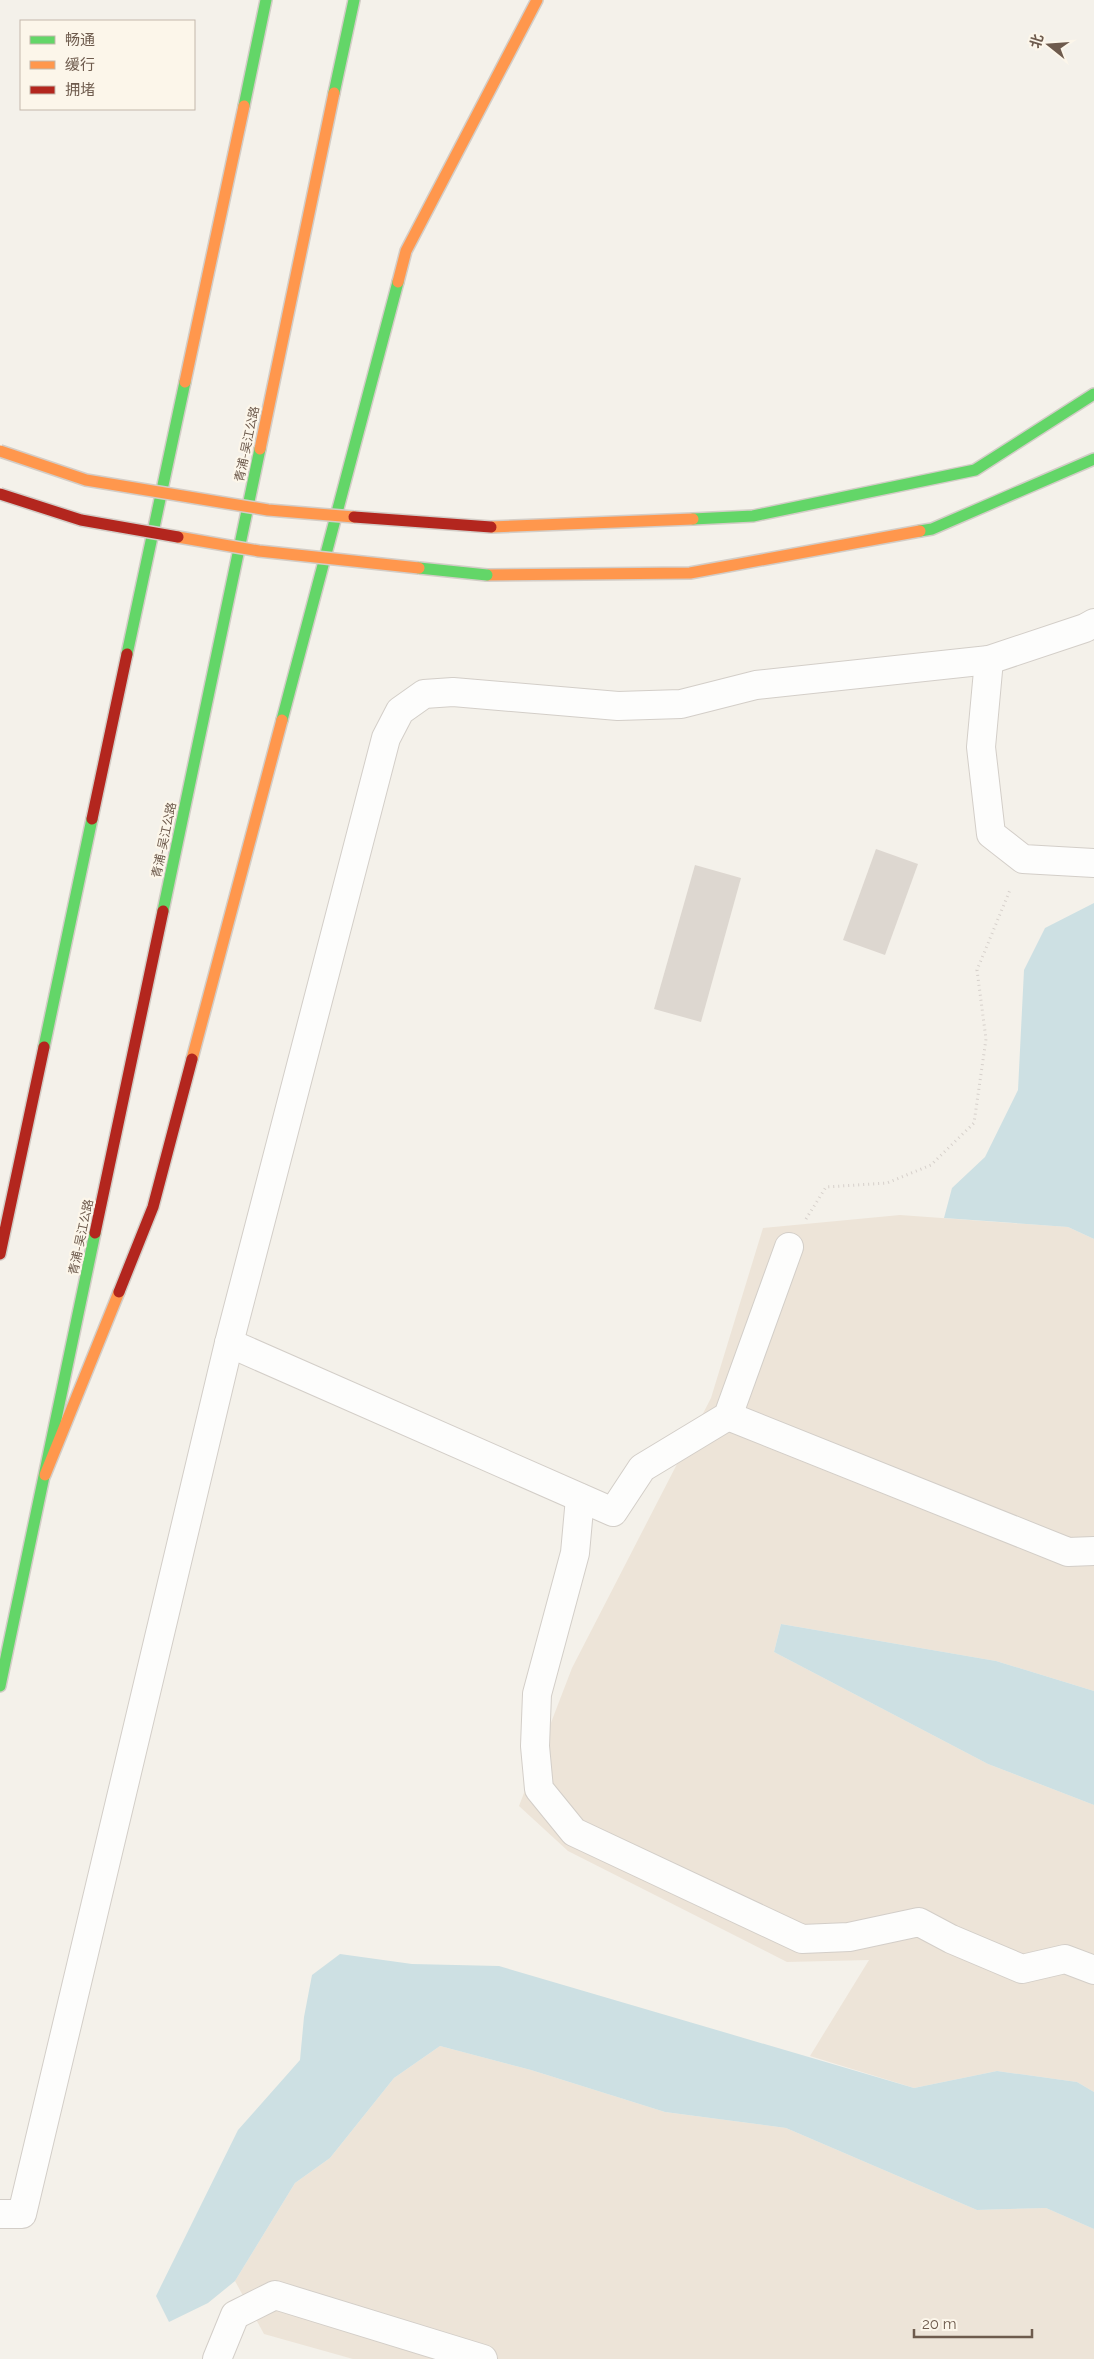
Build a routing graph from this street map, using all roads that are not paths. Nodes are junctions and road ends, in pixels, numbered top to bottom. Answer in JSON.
{"nodes":[{"id":1,"x":266,"y":0,"type":"edge"},
{"id":2,"x":354,"y":0,"type":"edge"},
{"id":3,"x":537,"y":0,"type":"edge"},
{"id":4,"x":1094,"y":394,"type":"edge"},
{"id":5,"x":0,"y":450,"type":"edge"},
{"id":6,"x":1094,"y":459,"type":"edge"},
{"id":7,"x":0,"y":494,"type":"edge"},
{"id":8,"x":1094,"y":623,"type":"edge"},
{"id":9,"x":989,"y":660,"type":"junction"},
{"id":10,"x":1094,"y":863,"type":"edge"},
{"id":11,"x":789,"y":1247,"type":"road end"},
{"id":12,"x":0,"y":1254,"type":"edge"},
{"id":13,"x":229,"y":1344,"type":"junction"},
{"id":14,"x":728,"y":1416,"type":"junction"},
{"id":15,"x":45,"y":1475,"type":"junction"},
{"id":16,"x":580,"y":1498,"type":"junction"},
{"id":17,"x":1094,"y":1551,"type":"edge"},
{"id":18,"x":0,"y":1686,"type":"edge"},
{"id":19,"x":1094,"y":1970,"type":"edge"},
{"id":20,"x":0,"y":2214,"type":"edge"},
{"id":21,"x":217,"y":2359,"type":"edge"},
{"id":22,"x":483,"y":2359,"type":"edge"}],
"edges":[{"from":1,"to":12,"type":"main road"},
{"from":2,"to":15,"type":"main road","name":"青浦-吴江公路"},
{"from":3,"to":15,"type":"main road"},
{"from":4,"to":5,"type":"main road","bridge":true},
{"from":6,"to":7,"type":"main road","bridge":true},
{"from":8,"to":9,"type":"street"},
{"from":9,"to":10,"type":"street"},
{"from":9,"to":13,"type":"street"},
{"from":11,"to":14,"type":"street"},
{"from":13,"to":16,"type":"street"},
{"from":13,"to":20,"type":"street"},
{"from":14,"to":16,"type":"street"},
{"from":14,"to":17,"type":"street"},
{"from":15,"to":18,"type":"main road","name":"青浦-吴江公路"},
{"from":16,"to":19,"type":"street"},
{"from":21,"to":22,"type":"street"}]}
